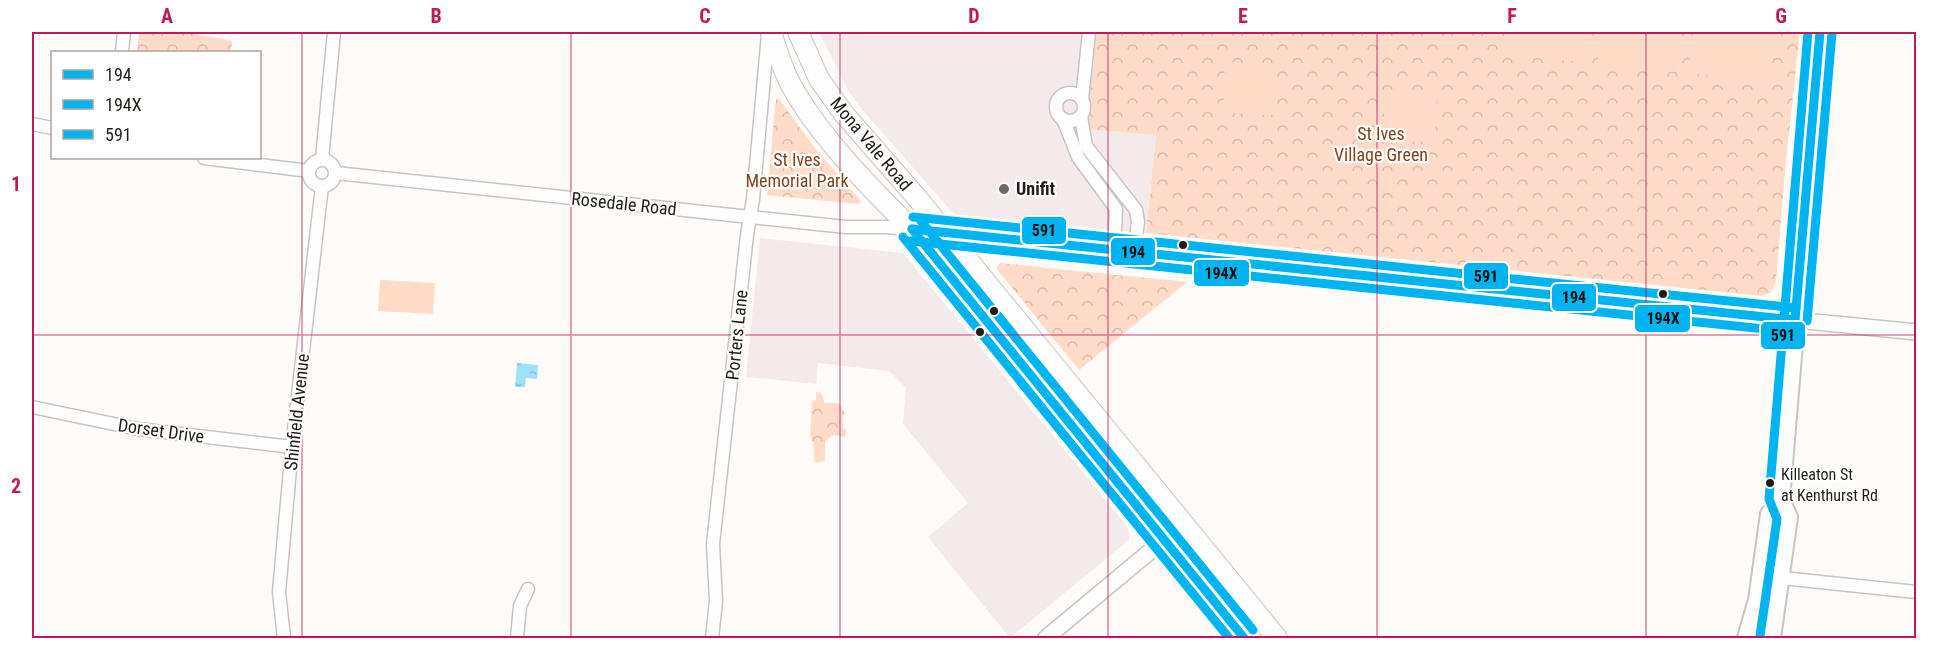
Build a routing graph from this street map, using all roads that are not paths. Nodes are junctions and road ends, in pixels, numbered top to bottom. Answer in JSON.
{"nodes":[{"id":1,"x":124,"y":32,"type":"edge"},
{"id":2,"x":334,"y":32,"type":"edge"},
{"id":3,"x":770,"y":32,"type":"edge"},
{"id":4,"x":798,"y":32,"type":"edge"},
{"id":5,"x":1089,"y":32,"type":"edge"},
{"id":6,"x":1820,"y":32,"type":"edge"},
{"id":7,"x":122,"y":51,"type":"edge"},
{"id":8,"x":1077,"y":95,"type":"junction"},
{"id":9,"x":1081,"y":117,"type":"junction"},
{"id":10,"x":1062,"y":119,"type":"junction"},
{"id":11,"x":32,"y":124,"type":"edge"},
{"id":12,"x":51,"y":128,"type":"edge"},
{"id":13,"x":212,"y":159,"type":"edge"},
{"id":14,"x":322,"y":159,"type":"junction"},
{"id":15,"x":309,"y":171,"type":"junction"},
{"id":16,"x":336,"y":173,"type":"junction"},
{"id":17,"x":322,"y":186,"type":"junction"},
{"id":18,"x":750,"y":218,"type":"junction"},
{"id":19,"x":912,"y":230,"type":"junction"},
{"id":20,"x":945,"y":233,"type":"junction"},
{"id":21,"x":1114,"y":251,"type":"junction"},
{"id":22,"x":1134,"y":253,"type":"junction"},
{"id":23,"x":1796,"y":320,"type":"junction"},
{"id":24,"x":1917,"y":332,"type":"edge"},
{"id":25,"x":32,"y":407,"type":"edge"},
{"id":26,"x":292,"y":447,"type":"junction"},
{"id":27,"x":1781,"y":500,"type":"junction"},
{"id":28,"x":1183,"y":524,"type":"junction"},
{"id":29,"x":1165,"y":541,"type":"junction"},
{"id":30,"x":1761,"y":575,"type":"junction"},
{"id":31,"x":1782,"y":578,"type":"junction"},
{"id":32,"x":528,"y":589,"type":"dead end"},
{"id":33,"x":1917,"y":592,"type":"edge"},
{"id":34,"x":1047,"y":638,"type":"edge"},
{"id":35,"x":284,"y":639,"type":"edge"},
{"id":36,"x":516,"y":639,"type":"edge"},
{"id":37,"x":712,"y":639,"type":"edge"},
{"id":38,"x":1244,"y":639,"type":"edge"},
{"id":39,"x":1277,"y":639,"type":"edge"},
{"id":40,"x":1746,"y":639,"type":"edge"},
{"id":41,"x":1759,"y":639,"type":"edge"},
{"id":42,"x":1772,"y":639,"type":"edge"},
{"id":43,"x":1777,"y":639,"type":"edge"}],
"edges":[{"from":1,"to":7,"type":"street"},
{"from":2,"to":14,"type":"street"},
{"from":3,"to":18,"type":"street","name":"Porters Lane"},
{"from":3,"to":19,"type":"highway","name":"Mona Vale Road"},
{"from":4,"to":20,"type":"highway","name":"Mona Vale Road"},
{"from":5,"to":8,"type":"street"},
{"from":6,"to":23,"type":"main road"},
{"from":8,"to":9,"type":"street"},
{"from":8,"to":10,"type":"street"},
{"from":9,"to":10,"type":"street"},
{"from":9,"to":22,"type":"street"},
{"from":10,"to":21,"type":"street"},
{"from":11,"to":12,"type":"street"},
{"from":13,"to":15,"type":"street"},
{"from":14,"to":15,"type":"street"},
{"from":14,"to":16,"type":"street"},
{"from":15,"to":17,"type":"street"},
{"from":16,"to":17,"type":"street"},
{"from":16,"to":18,"type":"street","name":"Rosedale Road"},
{"from":17,"to":26,"type":"street","name":"Shinfield Avenue"},
{"from":18,"to":19,"type":"street","name":"Rosedale Road"},
{"from":18,"to":37,"type":"street","name":"Porters Lane"},
{"from":19,"to":20,"type":"street"},
{"from":19,"to":29,"type":"highway","name":"Mona Vale Road"},
{"from":20,"to":21,"type":"street"},
{"from":20,"to":28,"type":"highway","name":"Mona Vale Road"},
{"from":21,"to":22,"type":"street"},
{"from":22,"to":23,"type":"street"},
{"from":23,"to":24,"type":"street"},
{"from":23,"to":27,"type":"main road"},
{"from":25,"to":26,"type":"street","name":"Dorset Drive"},
{"from":26,"to":35,"type":"street","name":"Shinfield Avenue"},
{"from":27,"to":30,"type":"main road"},
{"from":27,"to":31,"type":"main road"},
{"from":28,"to":29,"type":"street"},
{"from":28,"to":39,"type":"highway","name":"Mona Vale Road"},
{"from":29,"to":34,"type":"street"},
{"from":29,"to":38,"type":"highway","name":"Mona Vale Road"},
{"from":30,"to":40,"type":"main road"},
{"from":30,"to":41,"type":"street"},
{"from":31,"to":33,"type":"street"},
{"from":31,"to":42,"type":"main road"},
{"from":31,"to":43,"type":"street"},
{"from":32,"to":36,"type":"street"}]}
